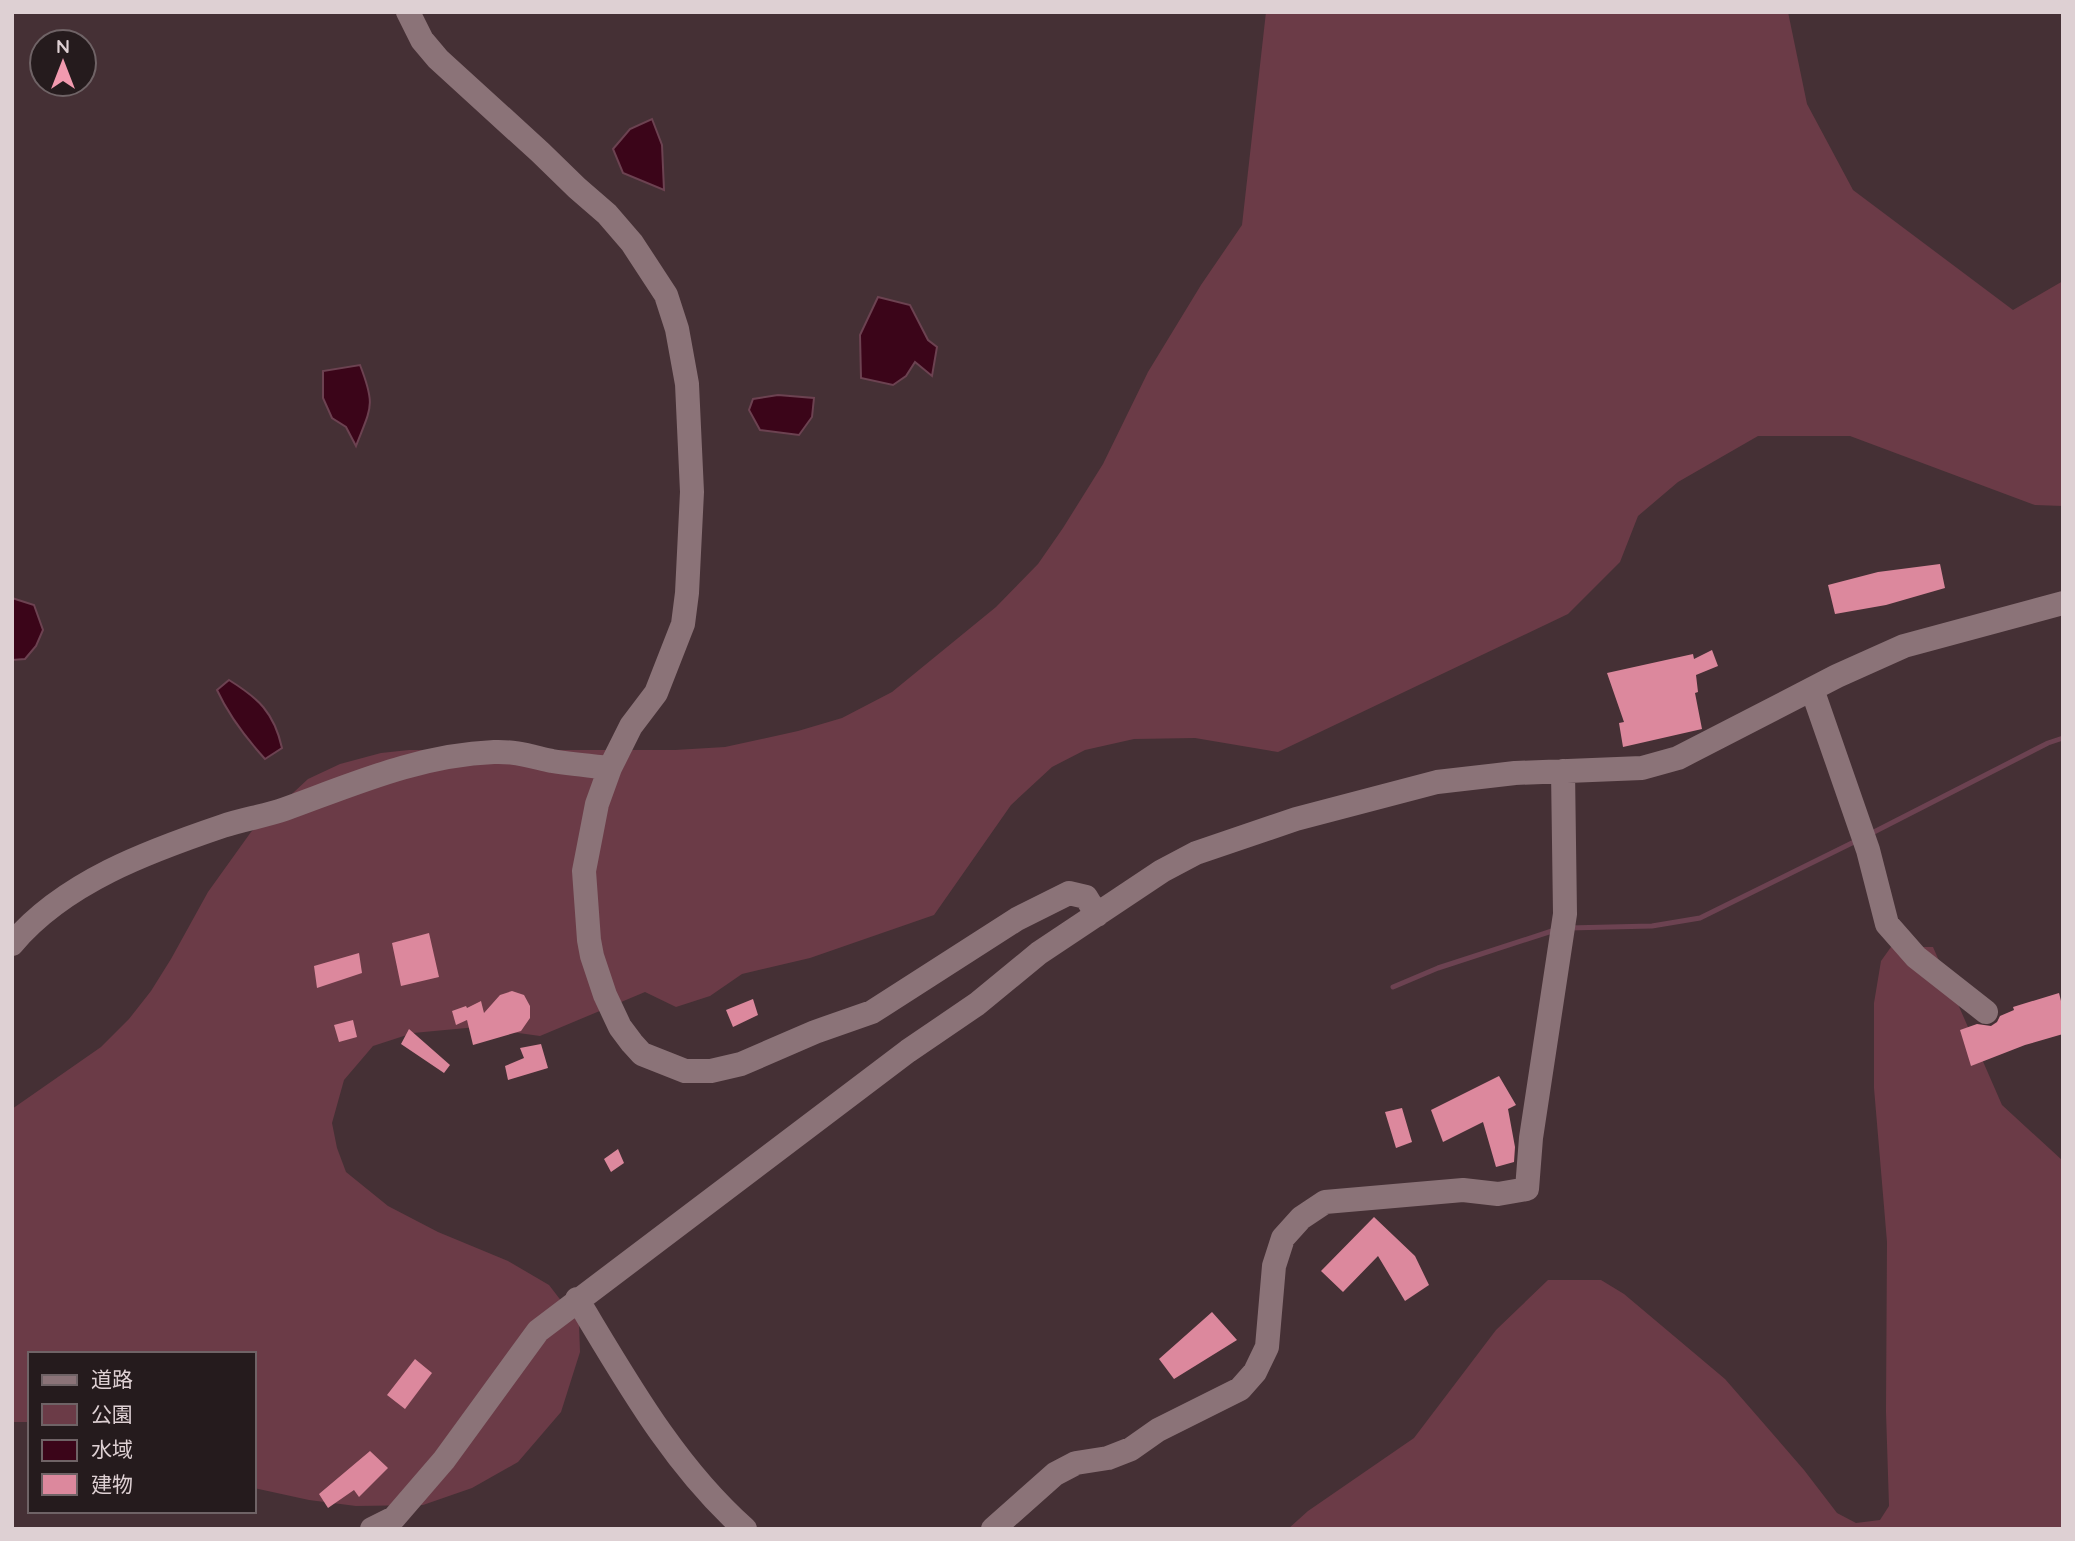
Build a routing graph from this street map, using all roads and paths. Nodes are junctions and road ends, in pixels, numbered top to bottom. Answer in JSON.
{"nodes":[{"id":1,"x":408,"y":12,"type":"edge"},
{"id":2,"x":2063,"y":603,"type":"edge"},
{"id":3,"x":1812,"y":689,"type":"junction"},
{"id":4,"x":610,"y":768,"type":"junction"},
{"id":5,"x":1563,"y":771,"type":"junction"},
{"id":6,"x":1097,"y":915,"type":"junction"},
{"id":7,"x":12,"y":944,"type":"edge"},
{"id":8,"x":1986,"y":1012,"type":"dead end"},
{"id":9,"x":577,"y":1299,"type":"junction"},
{"id":10,"x":372,"y":1529,"type":"edge"},
{"id":11,"x":745,"y":1529,"type":"edge"},
{"id":12,"x":993,"y":1529,"type":"edge"}],
"edges":[{"from":1,"to":4,"type":"street"},
{"from":2,"to":3,"type":"street"},
{"from":3,"to":5,"type":"street"},
{"from":3,"to":8,"type":"street"},
{"from":4,"to":6,"type":"street"},
{"from":4,"to":7,"type":"street"},
{"from":5,"to":6,"type":"street"},
{"from":5,"to":12,"type":"street"},
{"from":6,"to":9,"type":"street"},
{"from":9,"to":10,"type":"street"},
{"from":9,"to":11,"type":"street"}]}
